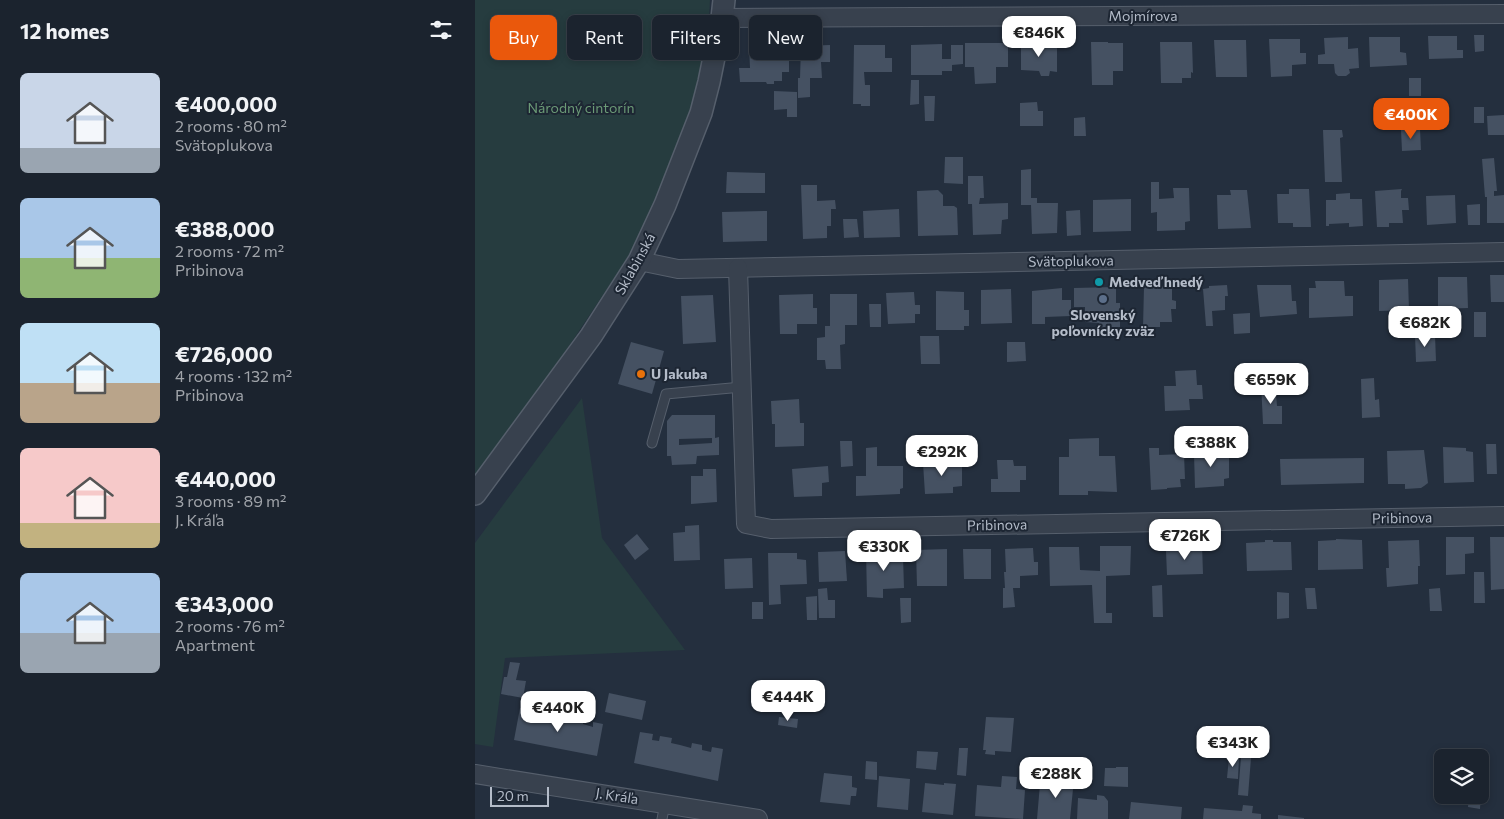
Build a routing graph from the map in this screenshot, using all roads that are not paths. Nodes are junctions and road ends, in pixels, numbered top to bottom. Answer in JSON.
{"nodes":[{"id":1,"x":723,"y":9,"type":"edge"},
{"id":2,"x":1504,"y":14,"type":"edge"},
{"id":3,"x":1504,"y":252,"type":"edge"},
{"id":4,"x":639,"y":261,"type":"junction"},
{"id":5,"x":738,"y":268,"type":"junction"},
{"id":6,"x":742,"y":386,"type":"junction"},
{"id":7,"x":652,"y":443,"type":"dead end"},
{"id":8,"x":475,"y":494,"type":"edge"},
{"id":9,"x":1504,"y":516,"type":"edge"},
{"id":10,"x":475,"y":774,"type":"edge"},
{"id":11,"x":664,"y":812,"type":"edge"},
{"id":12,"x":758,"y":819,"type":"edge"}],
"edges":[{"from":1,"to":2,"type":"street","name":"Mojmírova"},
{"from":1,"to":4,"type":"street","name":"Sklabinská"},
{"from":3,"to":5,"type":"street","name":"Svätoplukova"},
{"from":4,"to":5,"type":"street","name":"Svätoplukova"},
{"from":4,"to":8,"type":"street","name":"Sklabinská"},
{"from":5,"to":6,"type":"street","name":"Pribinova"},
{"from":6,"to":7,"type":"lane"},
{"from":6,"to":9,"type":"street","name":"Pribinova"},
{"from":10,"to":11,"type":"street","name":"J. Kráľa"},
{"from":11,"to":12,"type":"street","name":"J. Kráľa"}]}
